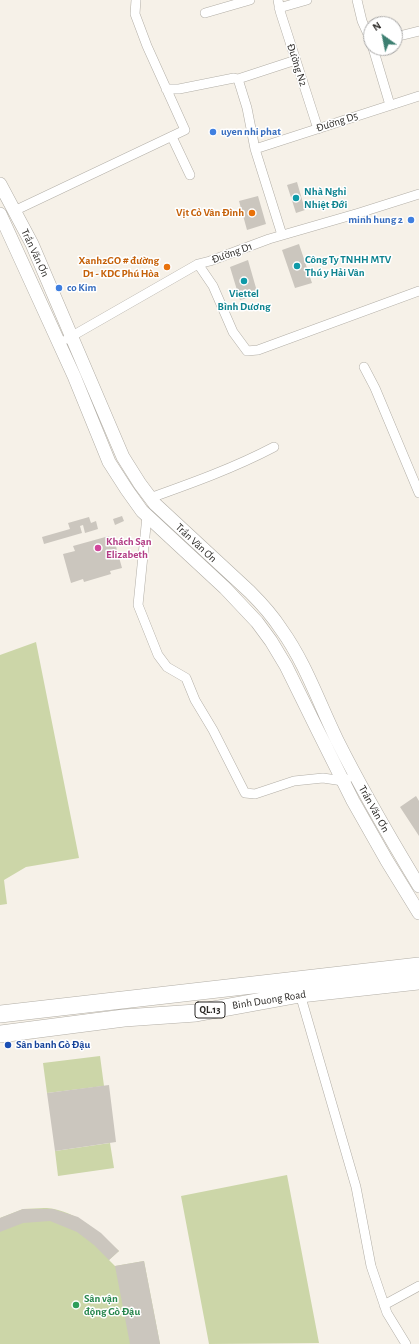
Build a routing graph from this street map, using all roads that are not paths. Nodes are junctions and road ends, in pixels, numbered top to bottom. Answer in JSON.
{"nodes":[{"id":1,"x":136,"y":0,"type":"edge"},
{"id":2,"x":250,"y":0,"type":"edge"},
{"id":3,"x":307,"y":0,"type":"edge"},
{"id":4,"x":357,"y":0,"type":"edge"},
{"id":5,"x":279,"y":4,"type":"edge"},
{"id":6,"x":205,"y":13,"type":"dead end"},
{"id":7,"x":363,"y":22,"type":"edge"},
{"id":8,"x":419,"y":31,"type":"edge"},
{"id":9,"x":403,"y":35,"type":"edge"},
{"id":10,"x":375,"y":56,"type":"edge"},
{"id":11,"x":296,"y":60,"type":"junction"},
{"id":12,"x":238,"y":79,"type":"junction"},
{"id":13,"x":166,"y":89,"type":"junction"},
{"id":14,"x":419,"y":96,"type":"edge"},
{"id":15,"x":390,"y":105,"type":"junction"},
{"id":16,"x":318,"y":129,"type":"junction"},
{"id":17,"x":172,"y":137,"type":"junction"},
{"id":18,"x":255,"y":149,"type":"junction"},
{"id":19,"x":190,"y":175,"type":"dead end"},
{"id":20,"x":0,"y":184,"type":"edge"},
{"id":21,"x":419,"y":194,"type":"edge"},
{"id":22,"x":14,"y":211,"type":"junction"},
{"id":23,"x":0,"y":214,"type":"edge"},
{"id":24,"x":282,"y":236,"type":"junction"},
{"id":25,"x":198,"y":264,"type":"junction"},
{"id":26,"x":419,"y":291,"type":"edge"},
{"id":27,"x":72,"y":336,"type":"junction"},
{"id":28,"x":60,"y":343,"type":"junction"},
{"id":29,"x":364,"y":367,"type":"dead end"},
{"id":30,"x":274,"y":447,"type":"dead end"},
{"id":31,"x":419,"y":493,"type":"edge"},
{"id":32,"x":150,"y":498,"type":"junction"},
{"id":33,"x":147,"y":516,"type":"junction"},
{"id":34,"x":349,"y":778,"type":"junction"},
{"id":35,"x":419,"y":886,"type":"edge"},
{"id":36,"x":419,"y":913,"type":"edge"},
{"id":37,"x":419,"y":966,"type":"edge"},
{"id":38,"x":419,"y":981,"type":"edge"},
{"id":39,"x":300,"y":994,"type":"junction"},
{"id":40,"x":0,"y":1014,"type":"edge"},
{"id":41,"x":0,"y":1034,"type":"edge"},
{"id":42,"x":419,"y":1286,"type":"edge"},
{"id":43,"x":384,"y":1304,"type":"junction"},
{"id":44,"x":406,"y":1344,"type":"edge"}],
"edges":[{"from":1,"to":13,"type":"street"},
{"from":2,"to":6,"type":"street"},
{"from":3,"to":5,"type":"street"},
{"from":4,"to":7,"type":"street"},
{"from":5,"to":11,"type":"street","name":"Đường N2"},
{"from":8,"to":9,"type":"street"},
{"from":10,"to":15,"type":"street"},
{"from":11,"to":12,"type":"street"},
{"from":11,"to":16,"type":"street","name":"Đường N2"},
{"from":12,"to":13,"type":"street"},
{"from":12,"to":18,"type":"street"},
{"from":13,"to":17,"type":"street"},
{"from":14,"to":15,"type":"street","name":"Đường D5"},
{"from":15,"to":16,"type":"street","name":"Đường D5"},
{"from":16,"to":18,"type":"street","name":"Đường D5"},
{"from":17,"to":19,"type":"street"},
{"from":17,"to":22,"type":"street"},
{"from":18,"to":24,"type":"street"},
{"from":20,"to":22,"type":"street","name":"Trần Văn Ơn"},
{"from":21,"to":24,"type":"street","name":"Đường D1"},
{"from":22,"to":27,"type":"street","name":"Trần Văn Ơn"},
{"from":23,"to":28,"type":"street","name":"Trần Văn Ơn"},
{"from":24,"to":25,"type":"street","name":"Đường D1"},
{"from":25,"to":26,"type":"street"},
{"from":25,"to":27,"type":"street","name":"Đường D1"},
{"from":27,"to":28,"type":"street","name":"Đường D1"},
{"from":27,"to":32,"type":"street","name":"Trần Văn Ơn"},
{"from":28,"to":33,"type":"street","name":"Trần Văn Ơn"},
{"from":29,"to":31,"type":"street"},
{"from":30,"to":32,"type":"street"},
{"from":32,"to":34,"type":"street","name":"Trần Văn Ơn"},
{"from":33,"to":34,"type":"street","name":"Trần Văn Ơn"},
{"from":33,"to":34,"type":"street"},
{"from":34,"to":35,"type":"street","name":"Trần Văn Ơn"},
{"from":34,"to":36,"type":"street","name":"Trần Văn Ơn"},
{"from":37,"to":40,"type":"highway","name":"Binh Duong Road","number":"QL.13"},
{"from":38,"to":39,"type":"highway","name":"Binh Duong Road","number":"QL.13"},
{"from":39,"to":41,"type":"highway","name":"Binh Duong Road","number":"QL.13"},
{"from":39,"to":43,"type":"street"},
{"from":42,"to":43,"type":"street"},
{"from":43,"to":44,"type":"street"}]}
